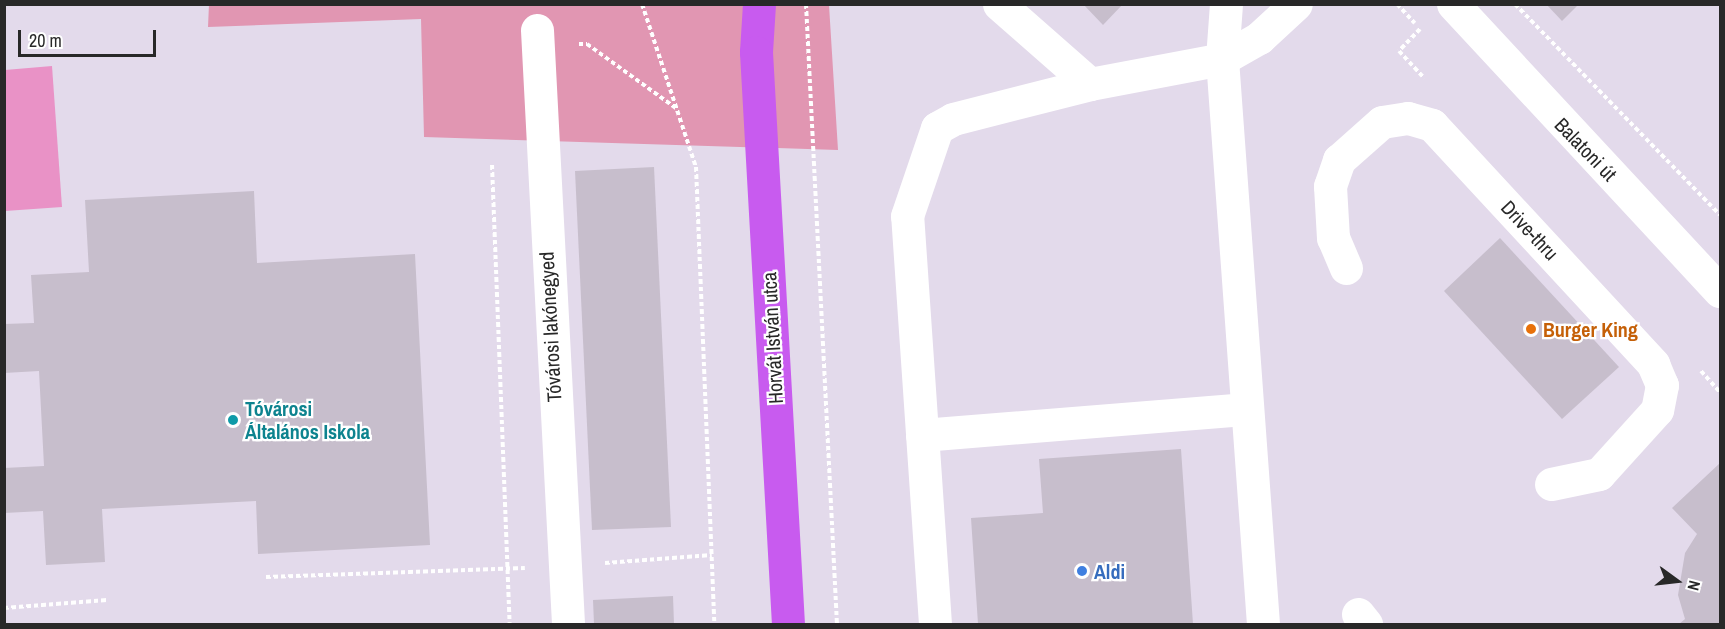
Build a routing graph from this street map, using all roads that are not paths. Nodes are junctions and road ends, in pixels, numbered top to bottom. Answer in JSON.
{"nodes":[{"id":1,"x":747,"y":4,"type":"edge"},
{"id":2,"x":759,"y":4,"type":"edge"},
{"id":3,"x":1226,"y":4,"type":"edge"},
{"id":4,"x":1296,"y":4,"type":"edge"},
{"id":5,"x":1454,"y":4,"type":"edge"},
{"id":6,"x":1011,"y":8,"type":"edge"},
{"id":7,"x":537,"y":39,"type":"road end"},
{"id":8,"x":756,"y":52,"type":"junction"},
{"id":9,"x":1222,"y":59,"type":"junction"},
{"id":10,"x":1090,"y":84,"type":"junction"},
{"id":11,"x":1347,"y":268,"type":"dead end"},
{"id":12,"x":1720,"y":291,"type":"edge"},
{"id":13,"x":1247,"y":409,"type":"junction"},
{"id":14,"x":922,"y":435,"type":"junction"},
{"id":15,"x":1551,"y":484,"type":"dead end"},
{"id":16,"x":568,"y":624,"type":"edge"},
{"id":17,"x":788,"y":624,"type":"edge"},
{"id":18,"x":935,"y":624,"type":"edge"},
{"id":19,"x":1263,"y":624,"type":"edge"}],
"edges":[{"from":1,"to":8,"type":"main road","name":"Horvát István utca"},
{"from":2,"to":8,"type":"main road","name":"Horvát István utca"},
{"from":3,"to":9,"type":"street"},
{"from":4,"to":9,"type":"street"},
{"from":5,"to":12,"type":"street","name":"Balatoni út"},
{"from":6,"to":10,"type":"street"},
{"from":7,"to":16,"type":"street","name":"Tóvárosi lakónegyed"},
{"from":8,"to":17,"type":"main road","name":"Horvát István utca"},
{"from":9,"to":10,"type":"street"},
{"from":9,"to":13,"type":"street"},
{"from":10,"to":14,"type":"street"},
{"from":11,"to":15,"type":"street","name":"Drive-thru"},
{"from":13,"to":14,"type":"street"},
{"from":13,"to":19,"type":"street"},
{"from":14,"to":18,"type":"street"}]}
